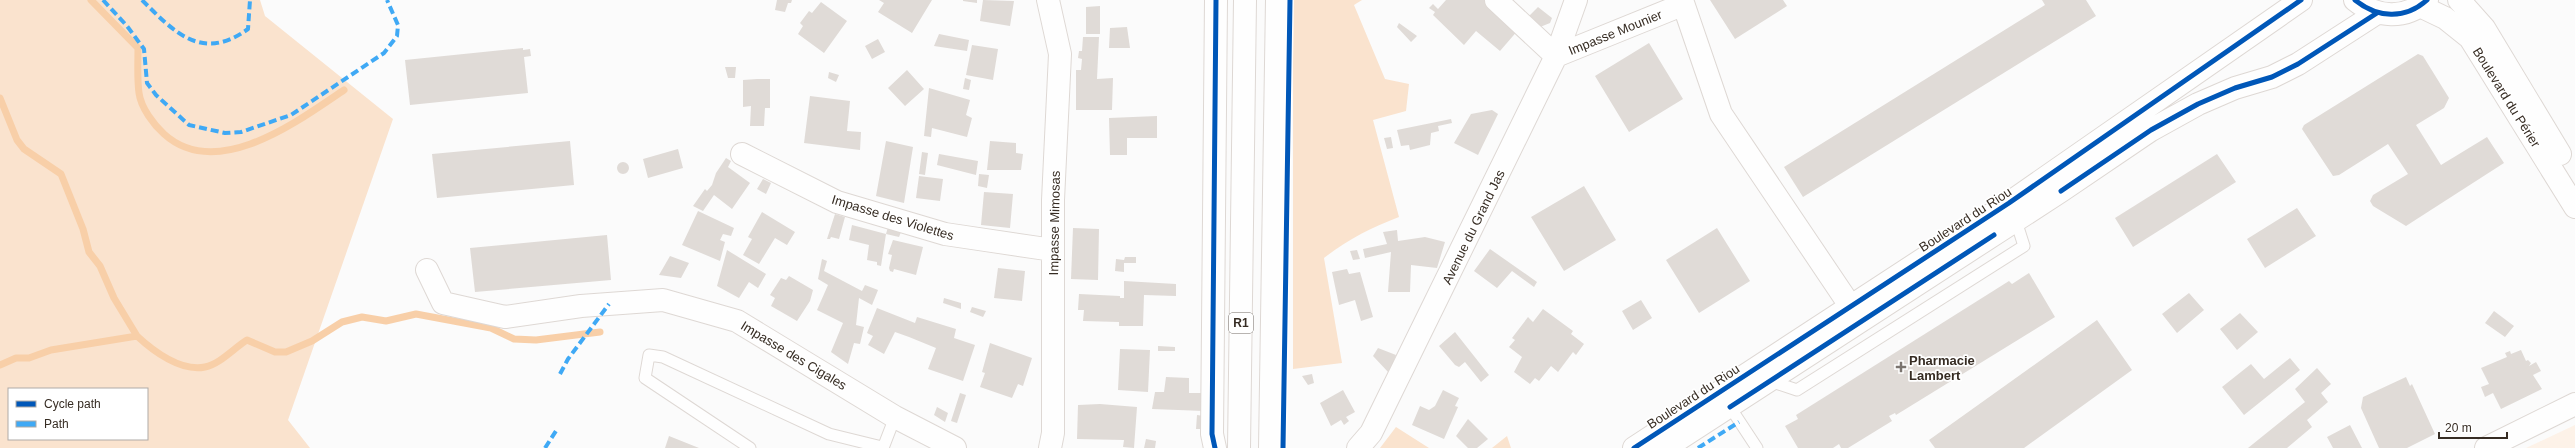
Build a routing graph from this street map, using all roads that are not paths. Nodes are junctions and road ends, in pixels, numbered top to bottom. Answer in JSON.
{"nodes":[{"id":1,"x":1048,"y":0,"type":"edge"},
{"id":2,"x":1216,"y":0,"type":"edge"},
{"id":3,"x":1244,"y":0,"type":"edge"},
{"id":4,"x":1277,"y":0,"type":"edge"},
{"id":5,"x":1496,"y":0,"type":"edge"},
{"id":6,"x":1576,"y":0,"type":"edge"},
{"id":7,"x":2301,"y":0,"type":"edge"},
{"id":8,"x":2355,"y":0,"type":"edge"},
{"id":9,"x":2458,"y":0,"type":"edge"},
{"id":10,"x":1682,"y":2,"type":"edge"},
{"id":11,"x":2423,"y":3,"type":"edge"},
{"id":12,"x":2377,"y":13,"type":"junction"},
{"id":13,"x":1556,"y":56,"type":"junction"},
{"id":14,"x":742,"y":154,"type":"dead end"},
{"id":15,"x":2575,"y":180,"type":"edge"},
{"id":16,"x":2575,"y":207,"type":"edge"},
{"id":17,"x":1053,"y":250,"type":"junction"},
{"id":18,"x":428,"y":270,"type":"dead end"},
{"id":19,"x":1851,"y":307,"type":"junction"},
{"id":20,"x":2575,"y":404,"type":"edge"},
{"id":21,"x":1730,"y":407,"type":"junction"},
{"id":22,"x":895,"y":417,"type":"junction"},
{"id":23,"x":750,"y":448,"type":"edge"},
{"id":24,"x":882,"y":448,"type":"edge"},
{"id":25,"x":955,"y":448,"type":"edge"},
{"id":26,"x":1050,"y":448,"type":"edge"},
{"id":27,"x":1215,"y":448,"type":"edge"},
{"id":28,"x":1239,"y":448,"type":"edge"},
{"id":29,"x":1270,"y":448,"type":"edge"},
{"id":30,"x":1358,"y":448,"type":"edge"},
{"id":31,"x":1634,"y":448,"type":"edge"},
{"id":32,"x":1665,"y":448,"type":"edge"},
{"id":33,"x":1757,"y":448,"type":"edge"},
{"id":34,"x":2486,"y":448,"type":"edge"}],
"edges":[{"from":1,"to":17,"type":"main road","name":"Impasse Mimosas"},
{"from":2,"to":27,"type":"main road"},
{"from":3,"to":28,"type":"main road","number":"R1"},
{"from":4,"to":29,"type":"main road","number":"R1"},
{"from":5,"to":13,"type":"main road","name":"Impasse Mounier"},
{"from":6,"to":13,"type":"main road","name":"Avenue du Grand Jas"},
{"from":7,"to":19,"type":"main road","name":"Boulevard du Riou"},
{"from":8,"to":12,"type":"main road"},
{"from":9,"to":15,"type":"main road","name":"Boulevard du Périer"},
{"from":10,"to":13,"type":"main road","name":"Impasse Mounier"},
{"from":10,"to":19,"type":"main road"},
{"from":11,"to":12,"type":"main road"},
{"from":11,"to":16,"type":"main road","name":"Boulevard du Périer"},
{"from":12,"to":21,"type":"main road"},
{"from":13,"to":30,"type":"main road","name":"Avenue du Grand Jas"},
{"from":14,"to":17,"type":"main road","name":"Impasse des Violettes"},
{"from":17,"to":26,"type":"main road","name":"Impasse Mimosas"},
{"from":18,"to":22,"type":"main road","name":"Impasse des Cigales"},
{"from":19,"to":31,"type":"main road","name":"Boulevard du Riou"},
{"from":20,"to":34,"type":"main road"},
{"from":21,"to":32,"type":"main road"},
{"from":21,"to":33,"type":"lane"},
{"from":22,"to":24,"type":"lane"},
{"from":22,"to":25,"type":"main road","name":"Impasse des Cigales"},
{"from":23,"to":24,"type":"lane"}]}
